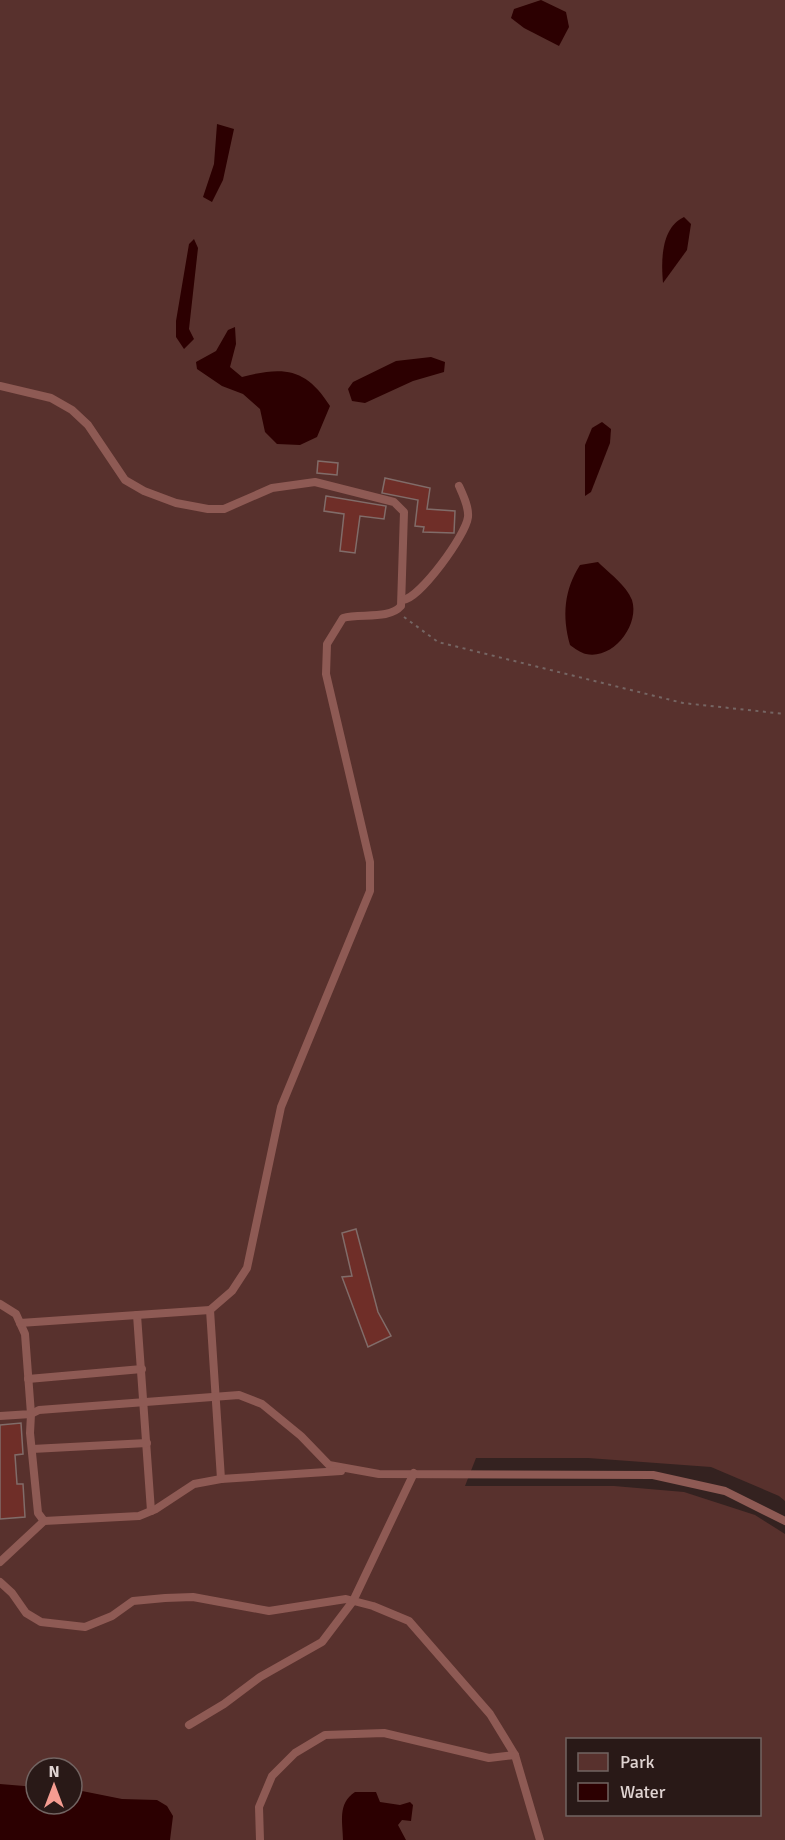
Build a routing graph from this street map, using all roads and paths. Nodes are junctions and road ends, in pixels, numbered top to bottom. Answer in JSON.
{"nodes":[{"id":1,"x":0,"y":386,"type":"edge"},
{"id":2,"x":459,"y":486,"type":"dead end"},
{"id":3,"x":403,"y":600,"type":"junction"},
{"id":4,"x":396,"y":612,"type":"junction"},
{"id":5,"x":785,"y":714,"type":"edge"},
{"id":6,"x":0,"y":1304,"type":"edge"},
{"id":7,"x":210,"y":1310,"type":"junction"},
{"id":8,"x":137,"y":1315,"type":"junction"},
{"id":9,"x":20,"y":1323,"type":"junction"},
{"id":10,"x":142,"y":1369,"type":"junction"},
{"id":11,"x":28,"y":1379,"type":"junction"},
{"id":12,"x":216,"y":1397,"type":"junction"},
{"id":13,"x":145,"y":1402,"type":"junction"},
{"id":14,"x":31,"y":1414,"type":"junction"},
{"id":15,"x":0,"y":1416,"type":"edge"},
{"id":16,"x":147,"y":1443,"type":"junction"},
{"id":17,"x":32,"y":1449,"type":"junction"},
{"id":18,"x":347,"y":1470,"type":"junction"},
{"id":19,"x":414,"y":1473,"type":"junction"},
{"id":20,"x":221,"y":1479,"type":"junction"},
{"id":21,"x":151,"y":1511,"type":"junction"},
{"id":22,"x":44,"y":1521,"type":"junction"},
{"id":23,"x":785,"y":1521,"type":"edge"},
{"id":24,"x":0,"y":1562,"type":"edge"},
{"id":25,"x":0,"y":1582,"type":"edge"},
{"id":26,"x":353,"y":1601,"type":"junction"},
{"id":27,"x":189,"y":1725,"type":"dead end"},
{"id":28,"x":515,"y":1755,"type":"junction"},
{"id":29,"x":260,"y":1840,"type":"edge"},
{"id":30,"x":540,"y":1840,"type":"edge"}],
"edges":[{"from":1,"to":3,"type":"lane"},
{"from":2,"to":3,"type":"lane"},
{"from":3,"to":4,"type":"lane"},
{"from":4,"to":5,"type":"path"},
{"from":4,"to":7,"type":"lane"},
{"from":6,"to":9,"type":"lane"},
{"from":7,"to":8,"type":"lane"},
{"from":7,"to":12,"type":"lane"},
{"from":8,"to":9,"type":"lane"},
{"from":8,"to":10,"type":"lane"},
{"from":9,"to":11,"type":"lane"},
{"from":10,"to":11,"type":"lane"},
{"from":10,"to":13,"type":"lane"},
{"from":11,"to":14,"type":"lane"},
{"from":12,"to":13,"type":"lane"},
{"from":12,"to":18,"type":"lane"},
{"from":12,"to":20,"type":"lane"},
{"from":13,"to":14,"type":"lane"},
{"from":13,"to":16,"type":"lane"},
{"from":14,"to":15,"type":"lane"},
{"from":14,"to":17,"type":"lane"},
{"from":16,"to":17,"type":"lane"},
{"from":16,"to":21,"type":"lane"},
{"from":17,"to":22,"type":"lane"},
{"from":18,"to":19,"type":"lane"},
{"from":18,"to":20,"type":"lane"},
{"from":19,"to":23,"type":"lane"},
{"from":19,"to":26,"type":"lane"},
{"from":20,"to":21,"type":"lane"},
{"from":21,"to":22,"type":"lane"},
{"from":22,"to":24,"type":"lane"},
{"from":25,"to":26,"type":"lane"},
{"from":26,"to":27,"type":"lane"},
{"from":26,"to":28,"type":"lane"},
{"from":28,"to":29,"type":"lane"},
{"from":28,"to":30,"type":"lane"}]}
